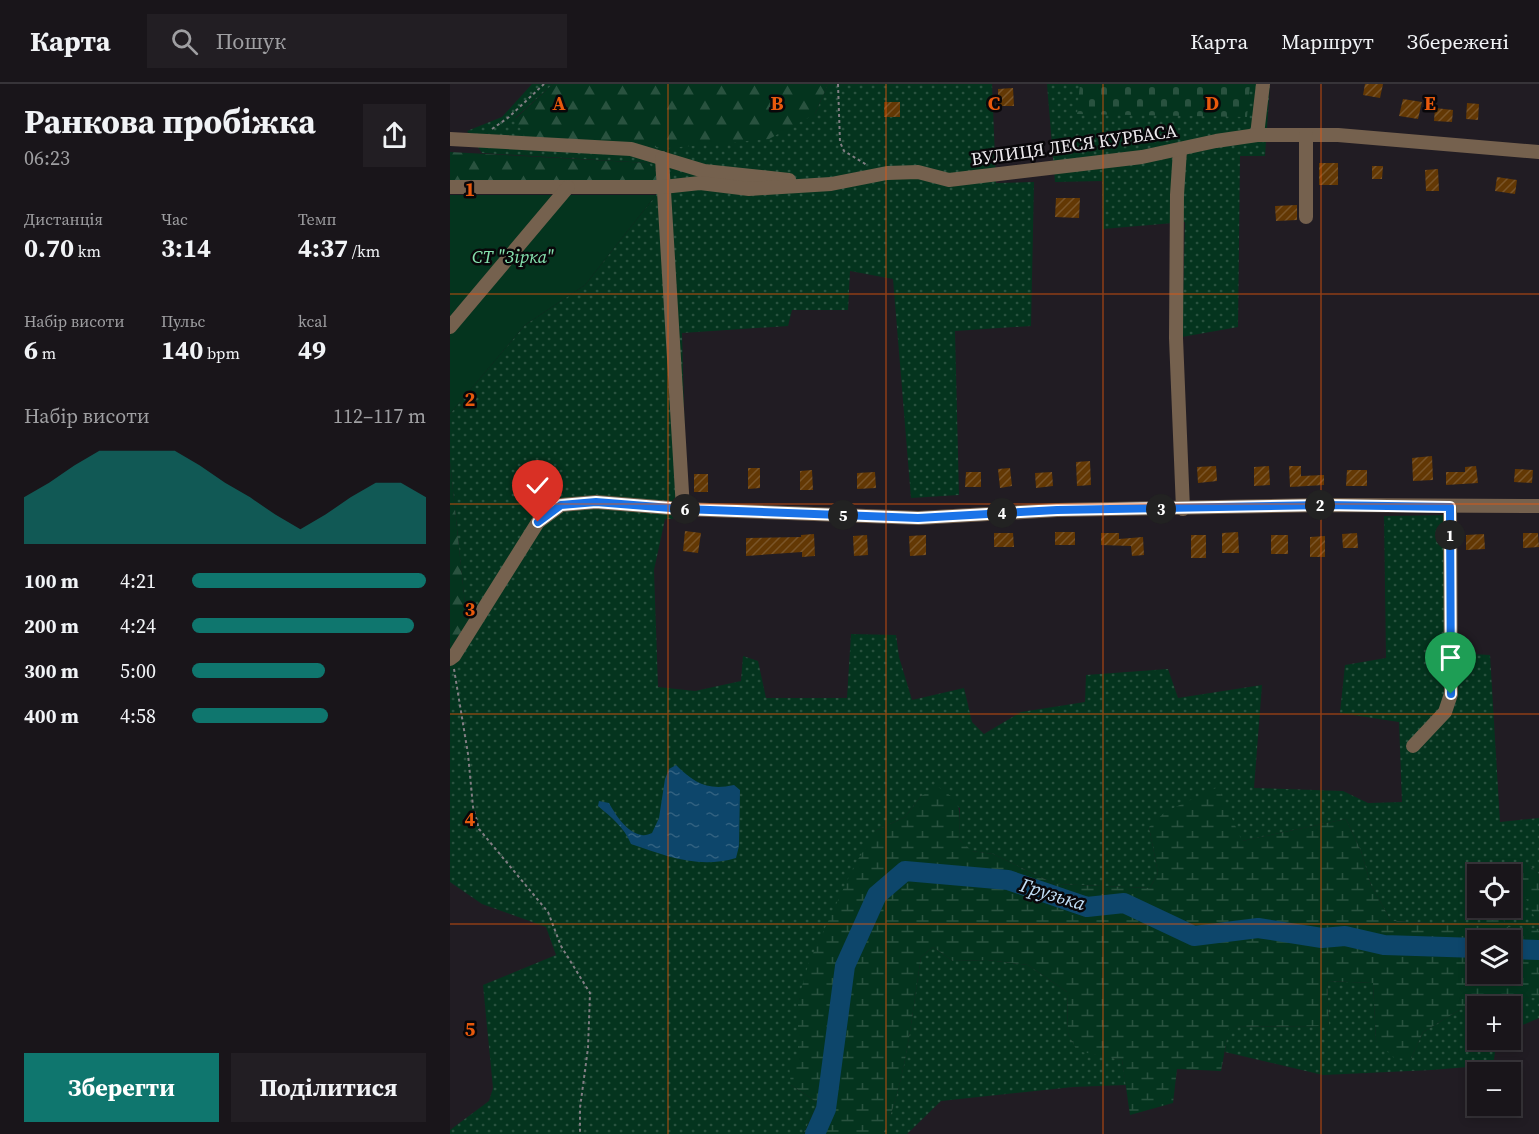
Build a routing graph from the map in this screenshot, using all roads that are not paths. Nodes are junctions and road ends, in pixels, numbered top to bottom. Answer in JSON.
{"nodes":[{"id":1,"x":1263,"y":84,"type":"edge"},
{"id":2,"x":1257,"y":135,"type":"junction"},
{"id":3,"x":1306,"y":135,"type":"junction"},
{"id":4,"x":450,"y":139,"type":"edge"},
{"id":5,"x":1180,"y":150,"type":"junction"},
{"id":6,"x":1539,"y":152,"type":"edge"},
{"id":7,"x":662,"y":158,"type":"junction"},
{"id":8,"x":831,"y":184,"type":"junction"},
{"id":9,"x":450,"y":187,"type":"edge"},
{"id":10,"x":568,"y":187,"type":"junction"},
{"id":11,"x":663,"y":187,"type":"junction"},
{"id":12,"x":1306,"y":217,"type":"dead end"},
{"id":13,"x":450,"y":327,"type":"edge"},
{"id":14,"x":1539,"y":506,"type":"edge"},
{"id":15,"x":1450,"y":507,"type":"junction"},
{"id":16,"x":683,"y":509,"type":"junction"},
{"id":17,"x":1183,"y":509,"type":"junction"},
{"id":18,"x":452,"y":658,"type":"edge"},
{"id":19,"x":450,"y":674,"type":"edge"},
{"id":20,"x":1413,"y":746,"type":"dead end"}],
"edges":[{"from":1,"to":2,"type":"street"},
{"from":2,"to":3,"type":"street","name":"ВУЛИЦЯ ЛЕСЯ КУРБАСА"},
{"from":2,"to":5,"type":"street","name":"ВУЛИЦЯ ЛЕСЯ КУРБАСА"},
{"from":3,"to":6,"type":"street","name":"ВУЛИЦЯ ЛЕСЯ КУРБАСА"},
{"from":3,"to":12,"type":"street"},
{"from":4,"to":7,"type":"street"},
{"from":5,"to":8,"type":"street","name":"ВУЛИЦЯ ЛЕСЯ КУРБАСА"},
{"from":5,"to":17,"type":"street"},
{"from":7,"to":8,"type":"street"},
{"from":7,"to":11,"type":"street"},
{"from":8,"to":11,"type":"street"},
{"from":9,"to":10,"type":"street"},
{"from":10,"to":11,"type":"street"},
{"from":10,"to":13,"type":"street"},
{"from":11,"to":16,"type":"street"},
{"from":14,"to":15,"type":"street"},
{"from":15,"to":17,"type":"street"},
{"from":15,"to":20,"type":"street"},
{"from":16,"to":17,"type":"street"},
{"from":16,"to":18,"type":"street"},
{"from":18,"to":19,"type":"street"}]}
